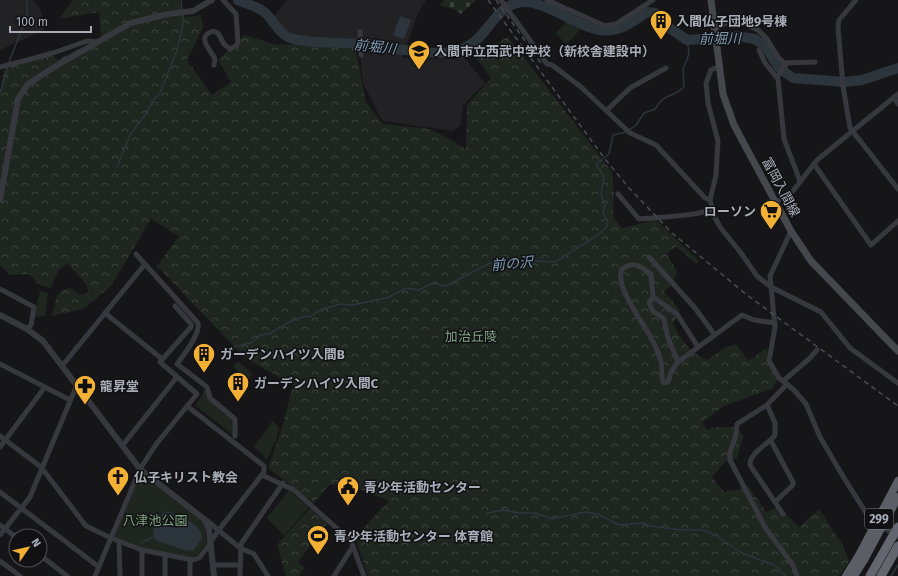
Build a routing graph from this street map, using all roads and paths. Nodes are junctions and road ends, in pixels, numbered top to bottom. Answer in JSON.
{"nodes":[{"id":1,"x":212,"y":0,"type":"edge"},
{"id":2,"x":223,"y":0,"type":"edge"},
{"id":3,"x":501,"y":0,"type":"edge"},
{"id":4,"x":547,"y":0,"type":"edge"},
{"id":5,"x":652,"y":0,"type":"edge"},
{"id":6,"x":711,"y":0,"type":"edge"},
{"id":7,"x":856,"y":0,"type":"edge"},
{"id":8,"x":360,"y":32,"type":"dead end"},
{"id":9,"x":715,"y":35,"type":"junction"},
{"id":10,"x":97,"y":42,"type":"junction"},
{"id":11,"x":759,"y":50,"type":"dead end"},
{"id":12,"x":361,"y":55,"type":"dead end"},
{"id":13,"x":815,"y":62,"type":"dead end"},
{"id":14,"x":784,"y":63,"type":"junction"},
{"id":15,"x":214,"y":65,"type":"dead end"},
{"id":16,"x":2,"y":67,"type":"edge"},
{"id":17,"x":718,"y":67,"type":"junction"},
{"id":18,"x":666,"y":68,"type":"dead end"},
{"id":19,"x":780,"y":73,"type":"junction"},
{"id":20,"x":896,"y":96,"type":"edge"},
{"id":21,"x":898,"y":104,"type":"edge"},
{"id":22,"x":607,"y":110,"type":"junction"},
{"id":23,"x":851,"y":132,"type":"junction"},
{"id":24,"x":814,"y":164,"type":"junction"},
{"id":25,"x":800,"y":182,"type":"junction"},
{"id":26,"x":898,"y":190,"type":"edge"},
{"id":27,"x":618,"y":194,"type":"dead end"},
{"id":28,"x":0,"y":200,"type":"edge"},
{"id":29,"x":710,"y":200,"type":"junction"},
{"id":30,"x":776,"y":202,"type":"junction"},
{"id":31,"x":711,"y":210,"type":"junction"},
{"id":32,"x":898,"y":221,"type":"edge"},
{"id":33,"x":791,"y":231,"type":"junction"},
{"id":34,"x":136,"y":254,"type":"dead end"},
{"id":35,"x":649,"y":257,"type":"dead end"},
{"id":36,"x":145,"y":264,"type":"junction"},
{"id":37,"x":657,"y":266,"type":"junction"},
{"id":38,"x":651,"y":274,"type":"junction"},
{"id":39,"x":771,"y":287,"type":"junction"},
{"id":40,"x":0,"y":289,"type":"edge"},
{"id":41,"x":653,"y":297,"type":"junction"},
{"id":42,"x":175,"y":306,"type":"dead end"},
{"id":43,"x":105,"y":313,"type":"junction"},
{"id":44,"x":0,"y":315,"type":"edge"},
{"id":45,"x":775,"y":323,"type":"junction"},
{"id":46,"x":27,"y":329,"type":"junction"},
{"id":47,"x":714,"y":334,"type":"junction"},
{"id":48,"x":698,"y":347,"type":"junction"},
{"id":49,"x":817,"y":350,"type":"dead end"},
{"id":50,"x":898,"y":351,"type":"edge"},
{"id":51,"x":162,"y":359,"type":"junction"},
{"id":52,"x":678,"y":362,"type":"junction"},
{"id":53,"x":0,"y":364,"type":"edge"},
{"id":54,"x":62,"y":366,"type":"junction"},
{"id":55,"x":177,"y":377,"type":"junction"},
{"id":56,"x":785,"y":383,"type":"junction"},
{"id":57,"x":898,"y":383,"type":"edge"},
{"id":58,"x":45,"y":387,"type":"junction"},
{"id":59,"x":76,"y":387,"type":"junction"},
{"id":60,"x":70,"y":400,"type":"junction"},
{"id":61,"x":767,"y":405,"type":"junction"},
{"id":62,"x":187,"y":406,"type":"junction"},
{"id":63,"x":0,"y":436,"type":"edge"},
{"id":64,"x":235,"y":436,"type":"dead end"},
{"id":65,"x":5,"y":440,"type":"junction"},
{"id":66,"x":771,"y":441,"type":"junction"},
{"id":67,"x":122,"y":446,"type":"junction"},
{"id":68,"x":0,"y":447,"type":"edge"},
{"id":69,"x":42,"y":467,"type":"junction"},
{"id":70,"x":140,"y":469,"type":"junction"},
{"id":71,"x":262,"y":475,"type":"junction"},
{"id":72,"x":898,"y":481,"type":"edge"},
{"id":73,"x":283,"y":483,"type":"junction"},
{"id":74,"x":0,"y":492,"type":"edge"},
{"id":75,"x":898,"y":497,"type":"edge"},
{"id":76,"x":775,"y":502,"type":"junction"},
{"id":77,"x":21,"y":508,"type":"junction"},
{"id":78,"x":783,"y":514,"type":"dead end"},
{"id":79,"x":204,"y":519,"type":"junction"},
{"id":80,"x":898,"y":526,"type":"edge"},
{"id":81,"x":2,"y":527,"type":"edge"},
{"id":82,"x":218,"y":531,"type":"junction"},
{"id":83,"x":0,"y":535,"type":"edge"},
{"id":84,"x":898,"y":537,"type":"edge"},
{"id":85,"x":111,"y":538,"type":"junction"},
{"id":86,"x":119,"y":541,"type":"junction"},
{"id":87,"x":211,"y":541,"type":"junction"},
{"id":88,"x":353,"y":546,"type":"junction"},
{"id":89,"x":898,"y":546,"type":"edge"},
{"id":90,"x":240,"y":548,"type":"junction"},
{"id":91,"x":142,"y":550,"type":"junction"},
{"id":92,"x":165,"y":556,"type":"junction"},
{"id":93,"x":861,"y":558,"type":"junction"},
{"id":94,"x":190,"y":560,"type":"junction"},
{"id":95,"x":0,"y":561,"type":"edge"},
{"id":96,"x":48,"y":562,"type":"edge"},
{"id":97,"x":214,"y":565,"type":"junction"},
{"id":98,"x":240,"y":565,"type":"junction"},
{"id":99,"x":99,"y":567,"type":"junction"},
{"id":100,"x":265,"y":573,"type":"edge"},
{"id":101,"x":20,"y":576,"type":"edge"},
{"id":102,"x":67,"y":576,"type":"edge"},
{"id":103,"x":95,"y":576,"type":"edge"},
{"id":104,"x":120,"y":576,"type":"edge"},
{"id":105,"x":142,"y":576,"type":"edge"},
{"id":106,"x":165,"y":576,"type":"edge"},
{"id":107,"x":190,"y":576,"type":"edge"},
{"id":108,"x":214,"y":576,"type":"edge"},
{"id":109,"x":240,"y":576,"type":"edge"},
{"id":110,"x":268,"y":576,"type":"edge"},
{"id":111,"x":334,"y":576,"type":"edge"},
{"id":112,"x":364,"y":576,"type":"edge"},
{"id":113,"x":797,"y":576,"type":"edge"},
{"id":114,"x":846,"y":576,"type":"edge"},
{"id":115,"x":854,"y":576,"type":"edge"},
{"id":116,"x":870,"y":576,"type":"edge"},
{"id":117,"x":881,"y":576,"type":"edge"}],
"edges":[{"from":1,"to":10,"type":"street"},
{"from":2,"to":15,"type":"street"},
{"from":3,"to":22,"type":"street"},
{"from":4,"to":5,"type":"street"},
{"from":6,"to":9,"type":"main road","name":"富岡入間線"},
{"from":7,"to":23,"type":"street"},
{"from":8,"to":12,"type":"street"},
{"from":9,"to":14,"type":"street"},
{"from":9,"to":17,"type":"main road","name":"富岡入間線"},
{"from":10,"to":16,"type":"street"},
{"from":10,"to":28,"type":"street"},
{"from":11,"to":19,"type":"street"},
{"from":13,"to":14,"type":"street"},
{"from":14,"to":19,"type":"street"},
{"from":17,"to":29,"type":"street"},
{"from":17,"to":30,"type":"main road","name":"富岡入間線"},
{"from":18,"to":22,"type":"street"},
{"from":19,"to":25,"type":"street"},
{"from":20,"to":21,"type":"street"},
{"from":20,"to":23,"type":"street"},
{"from":22,"to":29,"type":"street"},
{"from":23,"to":24,"type":"street"},
{"from":23,"to":26,"type":"street"},
{"from":24,"to":25,"type":"street"},
{"from":24,"to":32,"type":"street"},
{"from":25,"to":30,"type":"street"},
{"from":27,"to":31,"type":"street"},
{"from":29,"to":31,"type":"street"},
{"from":30,"to":33,"type":"main road","name":"富岡入間線"},
{"from":31,"to":39,"type":"street"},
{"from":33,"to":39,"type":"street"},
{"from":33,"to":50,"type":"main road","name":"富岡入間線"},
{"from":34,"to":36,"type":"street"},
{"from":35,"to":37,"type":"street"},
{"from":36,"to":43,"type":"street"},
{"from":36,"to":64,"type":"street"},
{"from":37,"to":38,"type":"street"},
{"from":37,"to":47,"type":"street"},
{"from":38,"to":41,"type":"street"},
{"from":38,"to":52,"type":"street"},
{"from":39,"to":45,"type":"street"},
{"from":39,"to":57,"type":"street"},
{"from":40,"to":46,"type":"street"},
{"from":41,"to":48,"type":"street"},
{"from":41,"to":52,"type":"street"},
{"from":42,"to":51,"type":"street"},
{"from":43,"to":51,"type":"street"},
{"from":43,"to":54,"type":"street"},
{"from":44,"to":46,"type":"street"},
{"from":45,"to":47,"type":"street"},
{"from":45,"to":56,"type":"street"},
{"from":46,"to":54,"type":"street"},
{"from":47,"to":48,"type":"street"},
{"from":48,"to":52,"type":"street"},
{"from":49,"to":56,"type":"street"},
{"from":51,"to":55,"type":"street"},
{"from":53,"to":58,"type":"street"},
{"from":54,"to":59,"type":"street"},
{"from":55,"to":62,"type":"street"},
{"from":55,"to":67,"type":"street"},
{"from":56,"to":61,"type":"street"},
{"from":56,"to":84,"type":"street"},
{"from":58,"to":60,"type":"street"},
{"from":58,"to":65,"type":"street"},
{"from":59,"to":60,"type":"street"},
{"from":59,"to":67,"type":"street"},
{"from":60,"to":69,"type":"street"},
{"from":61,"to":66,"type":"street"},
{"from":61,"to":113,"type":"street"},
{"from":62,"to":70,"type":"street"},
{"from":62,"to":71,"type":"street"},
{"from":63,"to":65,"type":"street"},
{"from":65,"to":68,"type":"street"},
{"from":65,"to":69,"type":"street"},
{"from":66,"to":76,"type":"street"},
{"from":66,"to":76,"type":"street"},
{"from":67,"to":70,"type":"street"},
{"from":69,"to":77,"type":"street"},
{"from":69,"to":85,"type":"street"},
{"from":70,"to":79,"type":"street"},
{"from":70,"to":85,"type":"street"},
{"from":71,"to":73,"type":"street"},
{"from":71,"to":82,"type":"street"},
{"from":72,"to":93,"type":"highway","number":"299","bridge":true},
{"from":73,"to":88,"type":"street"},
{"from":73,"to":90,"type":"street"},
{"from":74,"to":77,"type":"street"},
{"from":75,"to":93,"type":"highway","number":"299","bridge":true},
{"from":76,"to":78,"type":"street"},
{"from":77,"to":81,"type":"street"},
{"from":77,"to":99,"type":"street"},
{"from":79,"to":82,"type":"street"},
{"from":79,"to":87,"type":"street"},
{"from":80,"to":116,"type":"highway","bridge":true},
{"from":81,"to":83,"type":"street"},
{"from":82,"to":87,"type":"street"},
{"from":82,"to":90,"type":"street"},
{"from":85,"to":86,"type":"street"},
{"from":85,"to":99,"type":"street"},
{"from":86,"to":91,"type":"street"},
{"from":86,"to":104,"type":"street"},
{"from":87,"to":94,"type":"street"},
{"from":87,"to":97,"type":"street"},
{"from":88,"to":111,"type":"street"},
{"from":88,"to":112,"type":"street"},
{"from":89,"to":117,"type":"highway"},
{"from":90,"to":98,"type":"street"},
{"from":90,"to":100,"type":"street"},
{"from":91,"to":92,"type":"street"},
{"from":91,"to":105,"type":"street"},
{"from":92,"to":94,"type":"street"},
{"from":92,"to":106,"type":"street"},
{"from":93,"to":114,"type":"highway","number":"299"},
{"from":93,"to":115,"type":"highway","number":"299"},
{"from":94,"to":107,"type":"street"},
{"from":95,"to":101,"type":"street"},
{"from":96,"to":102,"type":"street"},
{"from":97,"to":98,"type":"street"},
{"from":97,"to":108,"type":"street"},
{"from":98,"to":109,"type":"street"},
{"from":99,"to":103,"type":"street"},
{"from":100,"to":110,"type":"street"}]}
